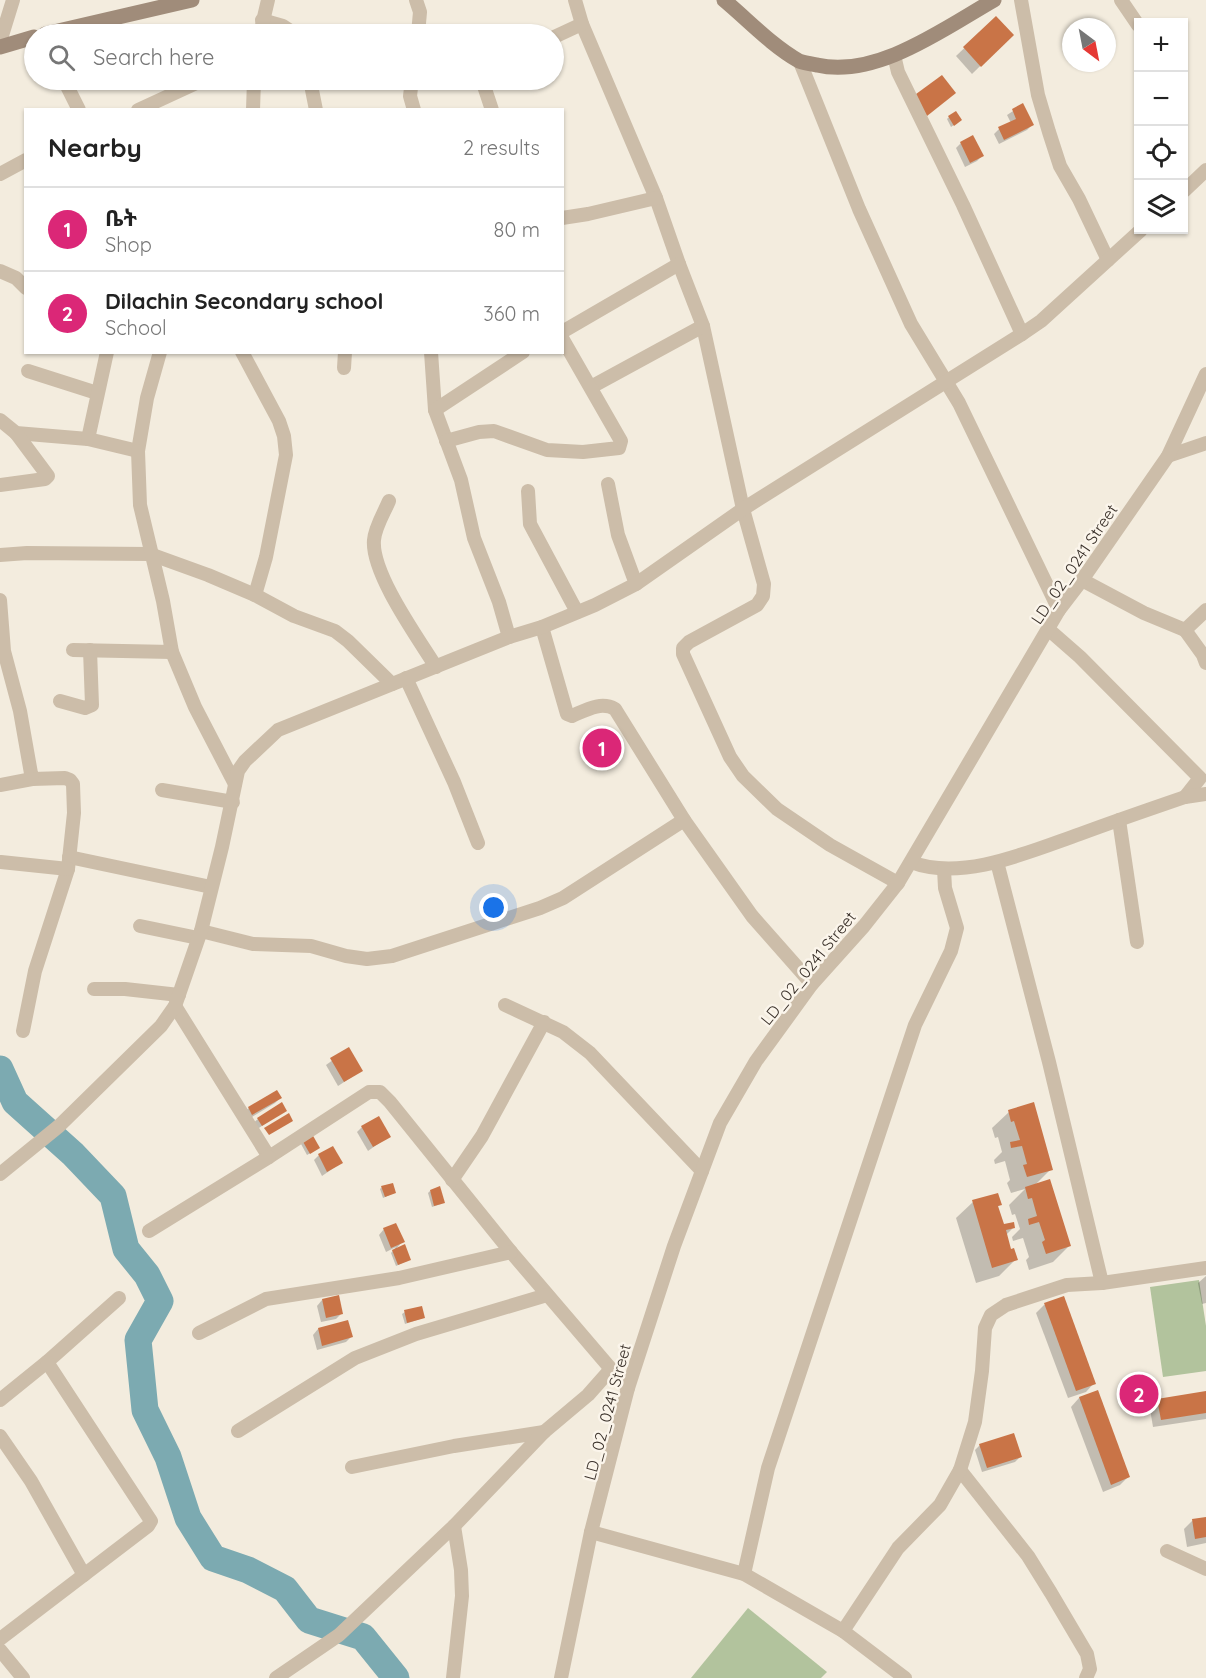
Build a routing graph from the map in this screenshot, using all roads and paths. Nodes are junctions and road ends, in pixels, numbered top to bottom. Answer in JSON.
{"nodes":[{"id":1,"x":13,"y":0,"type":"edge"},
{"id":2,"x":192,"y":0,"type":"edge"},
{"id":3,"x":268,"y":0,"type":"edge"},
{"id":4,"x":416,"y":0,"type":"edge"},
{"id":5,"x":575,"y":0,"type":"edge"},
{"id":6,"x":724,"y":0,"type":"edge"},
{"id":7,"x":994,"y":0,"type":"edge"},
{"id":8,"x":1021,"y":0,"type":"edge"},
{"id":9,"x":1121,"y":0,"type":"edge"},
{"id":10,"x":262,"y":20,"type":"junction"},
{"id":11,"x":1134,"y":20,"type":"edge"},
{"id":12,"x":88,"y":24,"type":"edge"},
{"id":13,"x":261,"y":24,"type":"edge"},
{"id":14,"x":276,"y":24,"type":"edge"},
{"id":15,"x":419,"y":24,"type":"edge"},
{"id":16,"x":582,"y":24,"type":"junction"},
{"id":17,"x":564,"y":32,"type":"edge"},
{"id":18,"x":24,"y":40,"type":"edge"},
{"id":19,"x":0,"y":42,"type":"edge"},
{"id":20,"x":0,"y":47,"type":"edge"},
{"id":21,"x":894,"y":55,"type":"junction"},
{"id":22,"x":800,"y":62,"type":"junction"},
{"id":23,"x":69,"y":90,"type":"edge"},
{"id":24,"x":181,"y":90,"type":"edge"},
{"id":25,"x":253,"y":90,"type":"edge"},
{"id":26,"x":312,"y":90,"type":"edge"},
{"id":27,"x":411,"y":90,"type":"edge"},
{"id":28,"x":485,"y":90,"type":"edge"},
{"id":29,"x":78,"y":108,"type":"edge"},
{"id":30,"x":142,"y":108,"type":"edge"},
{"id":31,"x":252,"y":108,"type":"edge"},
{"id":32,"x":316,"y":108,"type":"edge"},
{"id":33,"x":413,"y":108,"type":"edge"},
{"id":34,"x":491,"y":108,"type":"edge"},
{"id":35,"x":24,"y":161,"type":"edge"},
{"id":36,"x":1206,"y":170,"type":"edge"},
{"id":37,"x":0,"y":174,"type":"edge"},
{"id":38,"x":1188,"y":187,"type":"edge"},
{"id":39,"x":656,"y":198,"type":"junction"},
{"id":40,"x":564,"y":218,"type":"edge"},
{"id":41,"x":1137,"y":234,"type":"edge"},
{"id":42,"x":1108,"y":260,"type":"junction"},
{"id":43,"x":678,"y":264,"type":"junction"},
{"id":44,"x":0,"y":271,"type":"edge"},
{"id":45,"x":24,"y":286,"type":"edge"},
{"id":46,"x":703,"y":326,"type":"junction"},
{"id":47,"x":564,"y":331,"type":"edge"},
{"id":48,"x":1022,"y":334,"type":"junction"},
{"id":49,"x":564,"y":342,"type":"edge"},
{"id":50,"x":107,"y":354,"type":"edge"},
{"id":51,"x":159,"y":354,"type":"edge"},
{"id":52,"x":243,"y":354,"type":"edge"},
{"id":53,"x":345,"y":354,"type":"edge"},
{"id":54,"x":431,"y":354,"type":"edge"},
{"id":55,"x":520,"y":354,"type":"edge"},
{"id":56,"x":344,"y":368,"type":"dead end"},
{"id":57,"x":28,"y":371,"type":"dead end"},
{"id":58,"x":1206,"y":374,"type":"edge"},
{"id":59,"x":945,"y":380,"type":"junction"},
{"id":60,"x":591,"y":387,"type":"junction"},
{"id":61,"x":97,"y":393,"type":"junction"},
{"id":62,"x":435,"y":410,"type":"junction"},
{"id":63,"x":1,"y":423,"type":"edge"},
{"id":64,"x":16,"y":433,"type":"junction"},
{"id":65,"x":88,"y":439,"type":"junction"},
{"id":66,"x":446,"y":441,"type":"junction"},
{"id":67,"x":1206,"y":443,"type":"edge"},
{"id":68,"x":138,"y":451,"type":"junction"},
{"id":69,"x":1168,"y":456,"type":"junction"},
{"id":70,"x":608,"y":484,"type":"dead end"},
{"id":71,"x":0,"y":485,"type":"edge"},
{"id":72,"x":528,"y":491,"type":"dead end"},
{"id":73,"x":389,"y":501,"type":"dead end"},
{"id":74,"x":743,"y":509,"type":"junction"},
{"id":75,"x":150,"y":554,"type":"junction"},
{"id":76,"x":0,"y":555,"type":"edge"},
{"id":77,"x":1083,"y":580,"type":"junction"},
{"id":78,"x":636,"y":584,"type":"junction"},
{"id":79,"x":255,"y":595,"type":"junction"},
{"id":80,"x":0,"y":600,"type":"edge"},
{"id":81,"x":1059,"y":610,"type":"junction"},
{"id":82,"x":1206,"y":610,"type":"edge"},
{"id":83,"x":577,"y":612,"type":"junction"},
{"id":84,"x":542,"y":627,"type":"junction"},
{"id":85,"x":1048,"y":629,"type":"junction"},
{"id":86,"x":1185,"y":630,"type":"junction"},
{"id":87,"x":509,"y":638,"type":"junction"},
{"id":88,"x":74,"y":650,"type":"dead end"},
{"id":89,"x":90,"y":650,"type":"junction"},
{"id":90,"x":172,"y":652,"type":"junction"},
{"id":91,"x":1206,"y":663,"type":"edge"},
{"id":92,"x":436,"y":667,"type":"junction"},
{"id":93,"x":406,"y":678,"type":"junction"},
{"id":94,"x":392,"y":684,"type":"junction"},
{"id":95,"x":60,"y":701,"type":"dead end"},
{"id":96,"x":1203,"y":775,"type":"edge"},
{"id":97,"x":32,"y":779,"type":"junction"},
{"id":98,"x":235,"y":784,"type":"junction"},
{"id":99,"x":0,"y":785,"type":"edge"},
{"id":100,"x":162,"y":790,"type":"dead end"},
{"id":101,"x":1206,"y":794,"type":"edge"},
{"id":102,"x":1185,"y":797,"type":"junction"},
{"id":103,"x":232,"y":802,"type":"junction"},
{"id":104,"x":684,"y":820,"type":"junction"},
{"id":105,"x":1119,"y":820,"type":"junction"},
{"id":106,"x":478,"y":843,"type":"dead end"},
{"id":107,"x":1,"y":862,"type":"edge"},
{"id":108,"x":911,"y":862,"type":"junction"},
{"id":109,"x":997,"y":862,"type":"junction"},
{"id":110,"x":69,"y":863,"type":"junction"},
{"id":111,"x":944,"y":869,"type":"junction"},
{"id":112,"x":898,"y":882,"type":"junction"},
{"id":113,"x":211,"y":886,"type":"junction"},
{"id":114,"x":140,"y":926,"type":"dead end"},
{"id":115,"x":199,"y":935,"type":"junction"},
{"id":116,"x":1137,"y":942,"type":"dead end"},
{"id":117,"x":812,"y":984,"type":"junction"},
{"id":118,"x":94,"y":989,"type":"dead end"},
{"id":119,"x":177,"y":1000,"type":"junction"},
{"id":120,"x":505,"y":1005,"type":"dead end"},
{"id":121,"x":544,"y":1022,"type":"junction"},
{"id":122,"x":24,"y":1031,"type":"dead end"},
{"id":123,"x":269,"y":1157,"type":"junction"},
{"id":124,"x":702,"y":1171,"type":"junction"},
{"id":125,"x":0,"y":1174,"type":"edge"},
{"id":126,"x":452,"y":1180,"type":"junction"},
{"id":127,"x":149,"y":1231,"type":"dead end"},
{"id":128,"x":511,"y":1252,"type":"junction"},
{"id":129,"x":1206,"y":1268,"type":"edge"},
{"id":130,"x":1102,"y":1283,"type":"junction"},
{"id":131,"x":547,"y":1295,"type":"junction"},
{"id":132,"x":119,"y":1298,"type":"dead end"},
{"id":133,"x":199,"y":1333,"type":"dead end"},
{"id":134,"x":47,"y":1362,"type":"junction"},
{"id":135,"x":611,"y":1369,"type":"junction"},
{"id":136,"x":628,"y":1388,"type":"junction"},
{"id":137,"x":0,"y":1400,"type":"edge"},
{"id":138,"x":238,"y":1431,"type":"dead end"},
{"id":139,"x":544,"y":1432,"type":"junction"},
{"id":140,"x":0,"y":1436,"type":"edge"},
{"id":141,"x":352,"y":1467,"type":"dead end"},
{"id":142,"x":960,"y":1470,"type":"junction"},
{"id":143,"x":454,"y":1526,"type":"junction"},
{"id":144,"x":591,"y":1532,"type":"junction"},
{"id":145,"x":1167,"y":1551,"type":"dead end"},
{"id":146,"x":1206,"y":1569,"type":"edge"},
{"id":147,"x":744,"y":1574,"type":"junction"},
{"id":148,"x":84,"y":1575,"type":"junction"},
{"id":149,"x":843,"y":1630,"type":"junction"},
{"id":150,"x":0,"y":1639,"type":"edge"},
{"id":151,"x":0,"y":1650,"type":"edge"},
{"id":152,"x":23,"y":1678,"type":"edge"},
{"id":153,"x":276,"y":1678,"type":"edge"},
{"id":154,"x":453,"y":1678,"type":"edge"},
{"id":155,"x":561,"y":1678,"type":"edge"},
{"id":156,"x":905,"y":1678,"type":"edge"},
{"id":157,"x":1086,"y":1678,"type":"edge"}],
"edges":[{"from":1,"to":19,"type":"street"},
{"from":2,"to":12,"type":"main road"},
{"from":3,"to":10,"type":"street"},
{"from":4,"to":15,"type":"street"},
{"from":5,"to":16,"type":"street"},
{"from":6,"to":22,"type":"main road"},
{"from":7,"to":21,"type":"main road"},
{"from":8,"to":42,"type":"street"},
{"from":9,"to":11,"type":"street"},
{"from":10,"to":13,"type":"street"},
{"from":10,"to":14,"type":"street"},
{"from":16,"to":17,"type":"street"},
{"from":16,"to":39,"type":"street"},
{"from":18,"to":20,"type":"main road"},
{"from":21,"to":22,"type":"main road"},
{"from":21,"to":48,"type":"street"},
{"from":22,"to":59,"type":"street"},
{"from":23,"to":29,"type":"street"},
{"from":24,"to":30,"type":"street"},
{"from":25,"to":31,"type":"street"},
{"from":26,"to":32,"type":"street"},
{"from":27,"to":33,"type":"street"},
{"from":28,"to":34,"type":"street"},
{"from":35,"to":37,"type":"street"},
{"from":36,"to":38,"type":"street"},
{"from":39,"to":40,"type":"street"},
{"from":39,"to":43,"type":"street"},
{"from":41,"to":42,"type":"street"},
{"from":42,"to":48,"type":"street"},
{"from":43,"to":46,"type":"street"},
{"from":43,"to":47,"type":"street"},
{"from":44,"to":45,"type":"street"},
{"from":46,"to":60,"type":"street"},
{"from":46,"to":74,"type":"street"},
{"from":48,"to":59,"type":"street"},
{"from":49,"to":60,"type":"street"},
{"from":50,"to":61,"type":"street"},
{"from":51,"to":68,"type":"street"},
{"from":52,"to":79,"type":"street"},
{"from":53,"to":56,"type":"street"},
{"from":54,"to":62,"type":"street"},
{"from":55,"to":62,"type":"street"},
{"from":57,"to":61,"type":"street"},
{"from":58,"to":69,"type":"street","name":"LD_02_0241 Street"},
{"from":59,"to":74,"type":"street"},
{"from":59,"to":81,"type":"street"},
{"from":60,"to":66,"type":"street"},
{"from":61,"to":65,"type":"street"},
{"from":62,"to":66,"type":"street"},
{"from":63,"to":64,"type":"street"},
{"from":64,"to":65,"type":"street"},
{"from":64,"to":71,"type":"street"},
{"from":65,"to":68,"type":"street"},
{"from":66,"to":87,"type":"street"},
{"from":67,"to":69,"type":"street"},
{"from":68,"to":75,"type":"street"},
{"from":69,"to":77,"type":"street","name":"LD_02_0241 Street"},
{"from":70,"to":78,"type":"street"},
{"from":72,"to":83,"type":"street"},
{"from":73,"to":92,"type":"street"},
{"from":74,"to":78,"type":"street"},
{"from":74,"to":112,"type":"street"},
{"from":75,"to":76,"type":"street"},
{"from":75,"to":79,"type":"street"},
{"from":75,"to":90,"type":"street"},
{"from":77,"to":81,"type":"street","name":"LD_02_0241 Street"},
{"from":77,"to":86,"type":"street"},
{"from":78,"to":83,"type":"street"},
{"from":79,"to":94,"type":"street"},
{"from":80,"to":97,"type":"street"},
{"from":81,"to":85,"type":"street","name":"LD_02_0241 Street"},
{"from":82,"to":86,"type":"street"},
{"from":83,"to":84,"type":"street"},
{"from":84,"to":87,"type":"street"},
{"from":84,"to":104,"type":"street"},
{"from":85,"to":96,"type":"street"},
{"from":85,"to":108,"type":"street","name":"LD_02_0241 Street"},
{"from":86,"to":91,"type":"street"},
{"from":87,"to":92,"type":"street"},
{"from":88,"to":89,"type":"street"},
{"from":89,"to":90,"type":"street"},
{"from":89,"to":95,"type":"street"},
{"from":90,"to":98,"type":"street"},
{"from":92,"to":93,"type":"street"},
{"from":93,"to":94,"type":"street"},
{"from":93,"to":106,"type":"street"},
{"from":94,"to":98,"type":"street"},
{"from":96,"to":102,"type":"street"},
{"from":97,"to":99,"type":"street"},
{"from":97,"to":110,"type":"street"},
{"from":98,"to":103,"type":"street"},
{"from":100,"to":103,"type":"street"},
{"from":101,"to":102,"type":"street"},
{"from":102,"to":105,"type":"street"},
{"from":103,"to":113,"type":"street"},
{"from":104,"to":115,"type":"street"},
{"from":104,"to":117,"type":"street"},
{"from":105,"to":109,"type":"street"},
{"from":105,"to":116,"type":"street"},
{"from":107,"to":110,"type":"street"},
{"from":108,"to":111,"type":"street"},
{"from":108,"to":112,"type":"street","name":"LD_02_0241 Street"},
{"from":109,"to":111,"type":"street"},
{"from":109,"to":130,"type":"street"},
{"from":110,"to":113,"type":"street"},
{"from":110,"to":122,"type":"street"},
{"from":111,"to":147,"type":"street"},
{"from":112,"to":117,"type":"street","name":"LD_02_0241 Street"},
{"from":113,"to":115,"type":"street"},
{"from":114,"to":115,"type":"street"},
{"from":115,"to":119,"type":"street"},
{"from":117,"to":124,"type":"street","name":"LD_02_0241 Street"},
{"from":118,"to":119,"type":"street"},
{"from":119,"to":123,"type":"street"},
{"from":119,"to":125,"type":"street"},
{"from":120,"to":121,"type":"street"},
{"from":121,"to":124,"type":"street"},
{"from":121,"to":126,"type":"street"},
{"from":123,"to":126,"type":"street"},
{"from":123,"to":127,"type":"street"},
{"from":124,"to":136,"type":"street","name":"LD_02_0241 Street"},
{"from":126,"to":128,"type":"street"},
{"from":128,"to":131,"type":"street"},
{"from":128,"to":133,"type":"street"},
{"from":129,"to":130,"type":"street"},
{"from":130,"to":142,"type":"street"},
{"from":131,"to":135,"type":"street"},
{"from":131,"to":138,"type":"street"},
{"from":132,"to":134,"type":"street"},
{"from":134,"to":137,"type":"street"},
{"from":134,"to":148,"type":"street"},
{"from":135,"to":136,"type":"street"},
{"from":135,"to":139,"type":"street"},
{"from":136,"to":144,"type":"street","name":"LD_02_0241 Street"},
{"from":139,"to":141,"type":"street"},
{"from":139,"to":143,"type":"street"},
{"from":140,"to":148,"type":"street"},
{"from":142,"to":149,"type":"street"},
{"from":142,"to":157,"type":"street"},
{"from":143,"to":153,"type":"street"},
{"from":143,"to":154,"type":"street"},
{"from":144,"to":147,"type":"street"},
{"from":144,"to":155,"type":"street","name":"LD_02_0241 Street"},
{"from":145,"to":146,"type":"street"},
{"from":147,"to":149,"type":"street"},
{"from":148,"to":150,"type":"street"},
{"from":149,"to":156,"type":"street"},
{"from":151,"to":152,"type":"street"}]}
